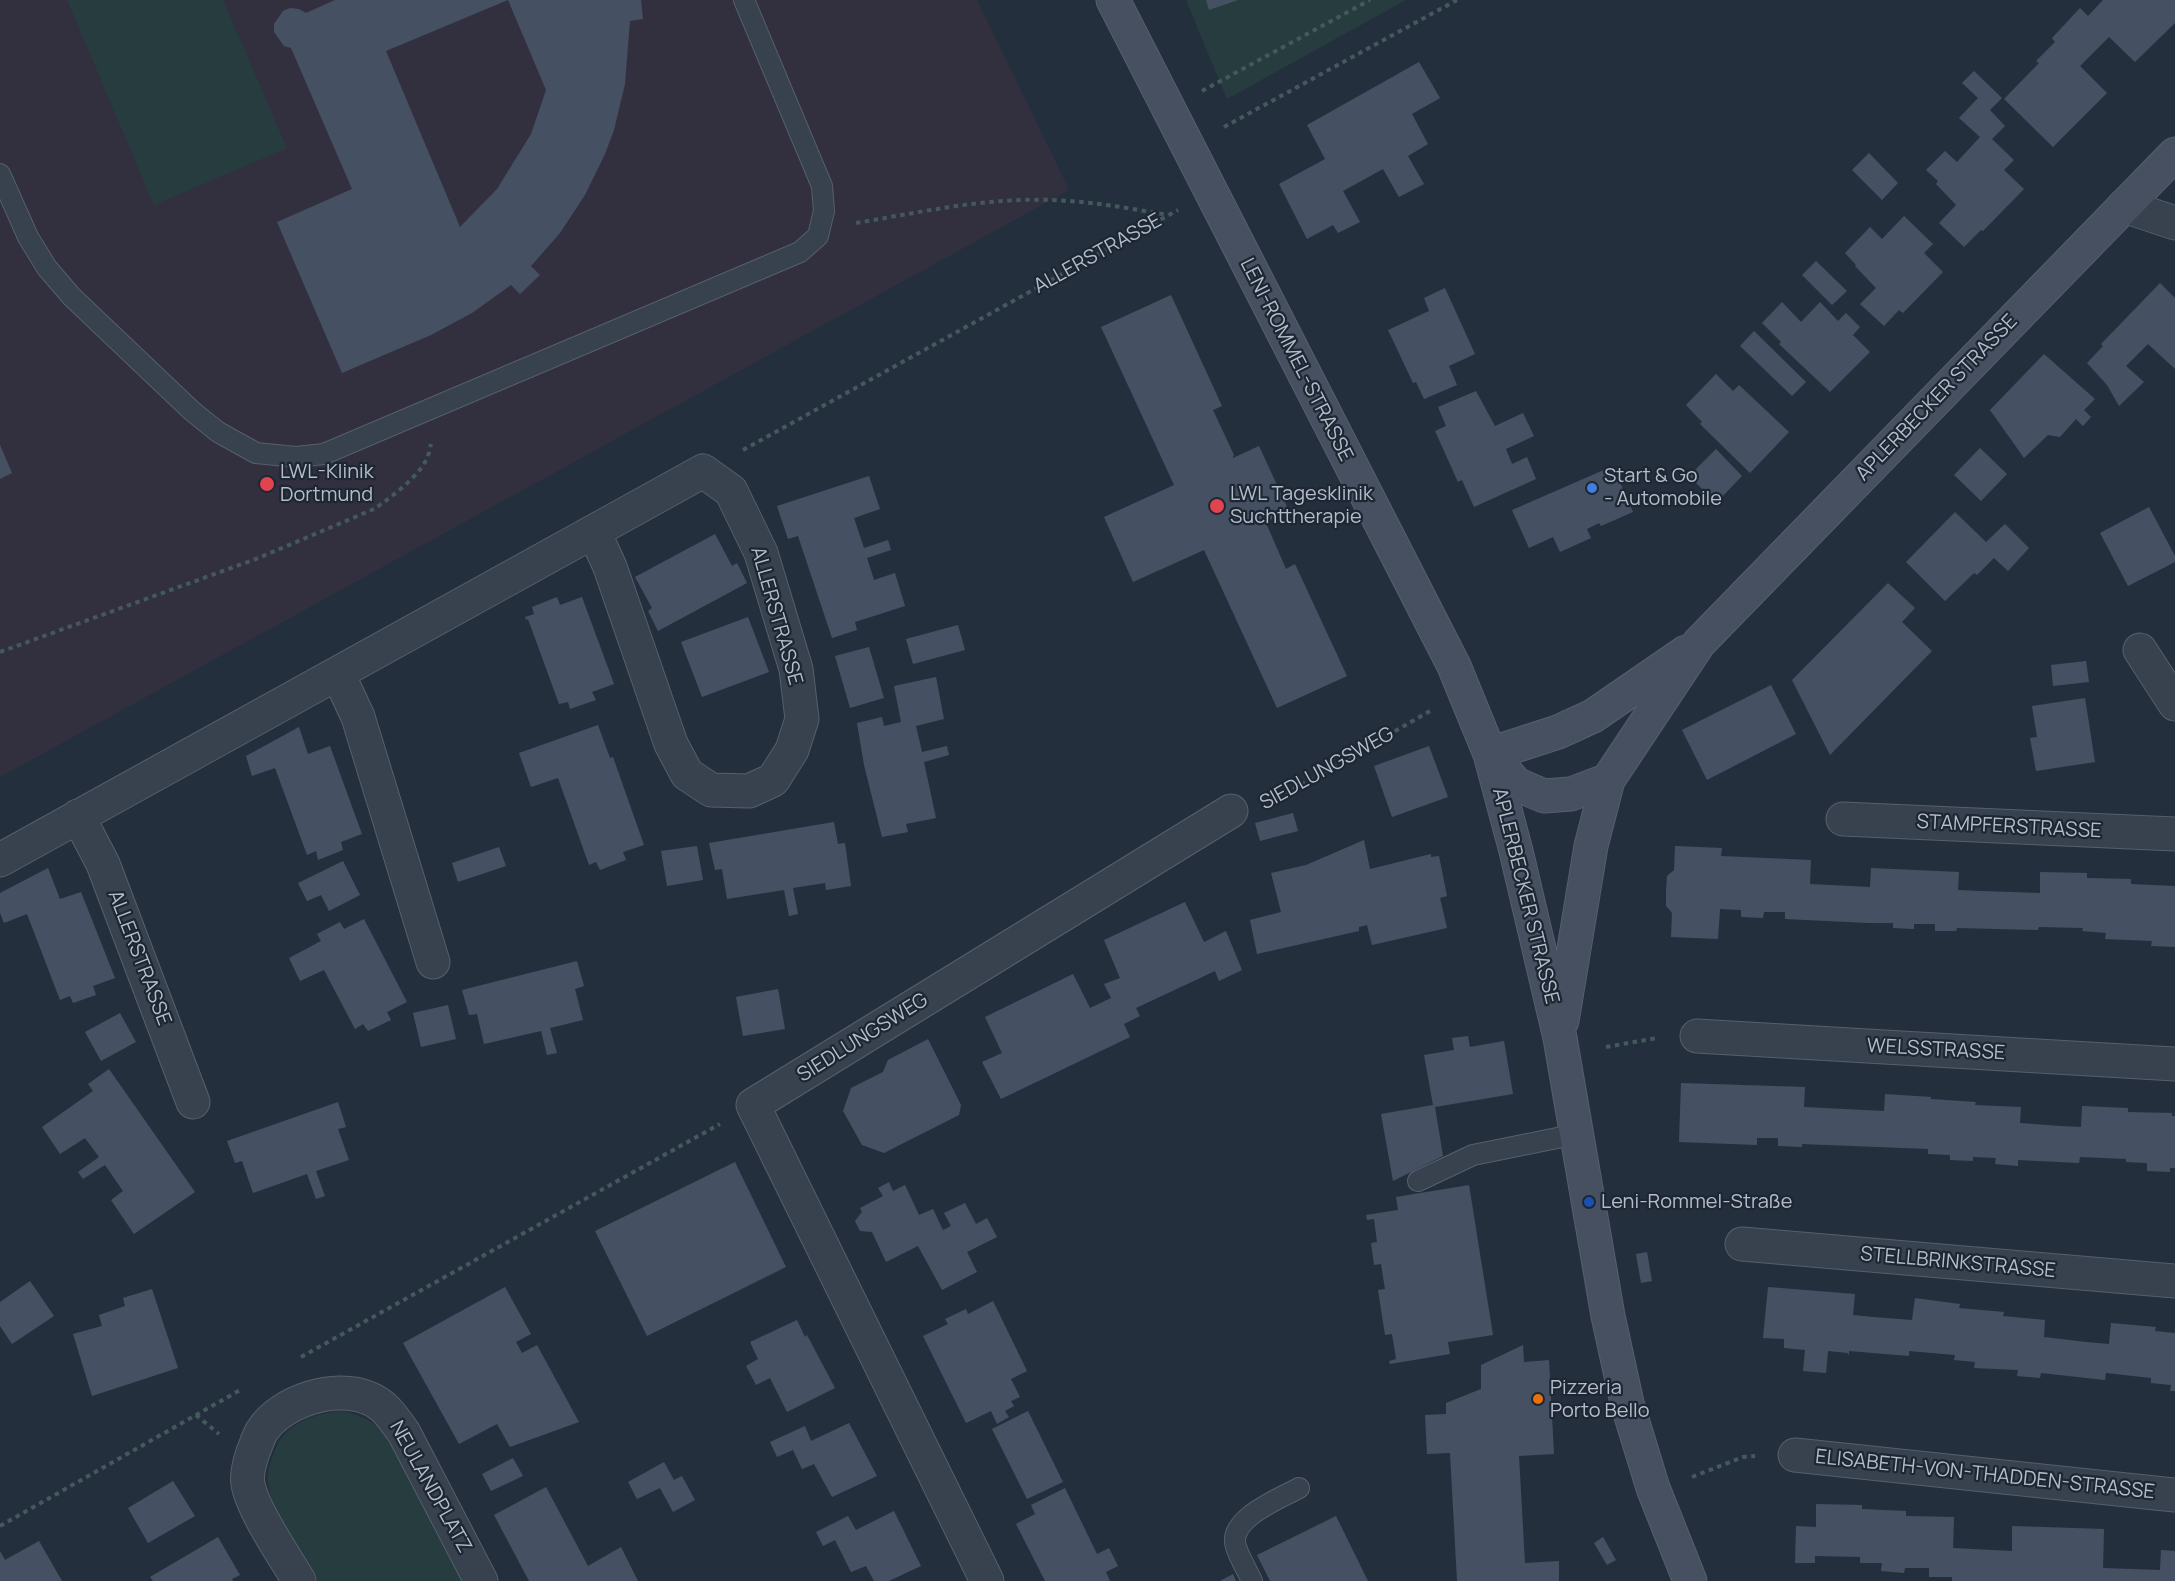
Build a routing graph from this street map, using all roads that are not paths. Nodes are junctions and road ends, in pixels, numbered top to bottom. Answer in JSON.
{"nodes":[{"id":1,"x":744,"y":0,"type":"edge"},
{"id":2,"x":1113,"y":0,"type":"edge"},
{"id":3,"x":2175,"y":154,"type":"edge"},
{"id":4,"x":0,"y":174,"type":"edge"},
{"id":5,"x":2124,"y":206,"type":"junction"},
{"id":6,"x":2175,"y":224,"type":"edge"},
{"id":7,"x":594,"y":532,"type":"junction"},
{"id":8,"x":1699,"y":643,"type":"junction"},
{"id":9,"x":2140,"y":650,"type":"dead end"},
{"id":10,"x":338,"y":674,"type":"junction"},
{"id":11,"x":2175,"y":704,"type":"edge"},
{"id":12,"x":1490,"y":754,"type":"junction"},
{"id":13,"x":1608,"y":780,"type":"junction"},
{"id":14,"x":1231,"y":811,"type":"road end"},
{"id":15,"x":78,"y":816,"type":"junction"},
{"id":16,"x":1843,"y":819,"type":"dead end"},
{"id":17,"x":2175,"y":834,"type":"edge"},
{"id":18,"x":0,"y":860,"type":"edge"},
{"id":19,"x":433,"y":962,"type":"dead end"},
{"id":20,"x":1697,"y":1036,"type":"dead end"},
{"id":21,"x":1560,"y":1038,"type":"junction"},
{"id":22,"x":2175,"y":1064,"type":"edge"},
{"id":23,"x":193,"y":1102,"type":"dead end"},
{"id":24,"x":1577,"y":1134,"type":"junction"},
{"id":25,"x":1419,"y":1181,"type":"dead end"},
{"id":26,"x":1742,"y":1244,"type":"dead end"},
{"id":27,"x":2175,"y":1281,"type":"edge"},
{"id":28,"x":1795,"y":1455,"type":"dead end"},
{"id":29,"x":1299,"y":1488,"type":"dead end"},
{"id":30,"x":2175,"y":1495,"type":"edge"},
{"id":31,"x":299,"y":1581,"type":"edge"},
{"id":32,"x":481,"y":1581,"type":"edge"},
{"id":33,"x":987,"y":1581,"type":"edge"},
{"id":34,"x":1252,"y":1581,"type":"edge"},
{"id":35,"x":1690,"y":1581,"type":"edge"}],
"edges":[{"from":1,"to":4,"type":"lane"},
{"from":2,"to":12,"type":"main road","name":"LENI-ROMMEL-STRASSE"},
{"from":3,"to":5,"type":"main road","name":"APLERBECKER STRASSE"},
{"from":5,"to":6,"type":"street"},
{"from":5,"to":8,"type":"main road","name":"APLERBECKER STRASSE"},
{"from":7,"to":7,"type":"street","name":"ALLERSTRASSE"},
{"from":7,"to":10,"type":"street"},
{"from":8,"to":12,"type":"main road","name":"APLERBECKER STRASSE"},
{"from":8,"to":13,"type":"main road","name":"APLERBECKER STRASSE"},
{"from":9,"to":11,"type":"street"},
{"from":10,"to":15,"type":"street"},
{"from":10,"to":19,"type":"street"},
{"from":12,"to":13,"type":"main road","name":"APLERBECKER STRASSE"},
{"from":12,"to":21,"type":"main road","name":"APLERBECKER STRASSE"},
{"from":13,"to":21,"type":"main road","name":"APLERBECKER STRASSE"},
{"from":14,"to":33,"type":"street","name":"SIEDLUNGSWEG"},
{"from":15,"to":18,"type":"street"},
{"from":15,"to":23,"type":"street","name":"ALLERSTRASSE"},
{"from":16,"to":17,"type":"street","name":"STAMPFERSTRASSE"},
{"from":20,"to":22,"type":"street","name":"WELSSTRASSE"},
{"from":21,"to":24,"type":"main road","name":"APLERBECKER STRASSE"},
{"from":24,"to":25,"type":"lane"},
{"from":24,"to":35,"type":"main road","name":"APLERBECKER STRASSE"},
{"from":26,"to":27,"type":"street","name":"STELLBRINKSTRASSE"},
{"from":28,"to":30,"type":"street","name":"ELISABETH-VON-THADDEN-STRASSE"},
{"from":29,"to":34,"type":"lane"},
{"from":31,"to":32,"type":"street","name":"NEULANDPLATZ"}]}
